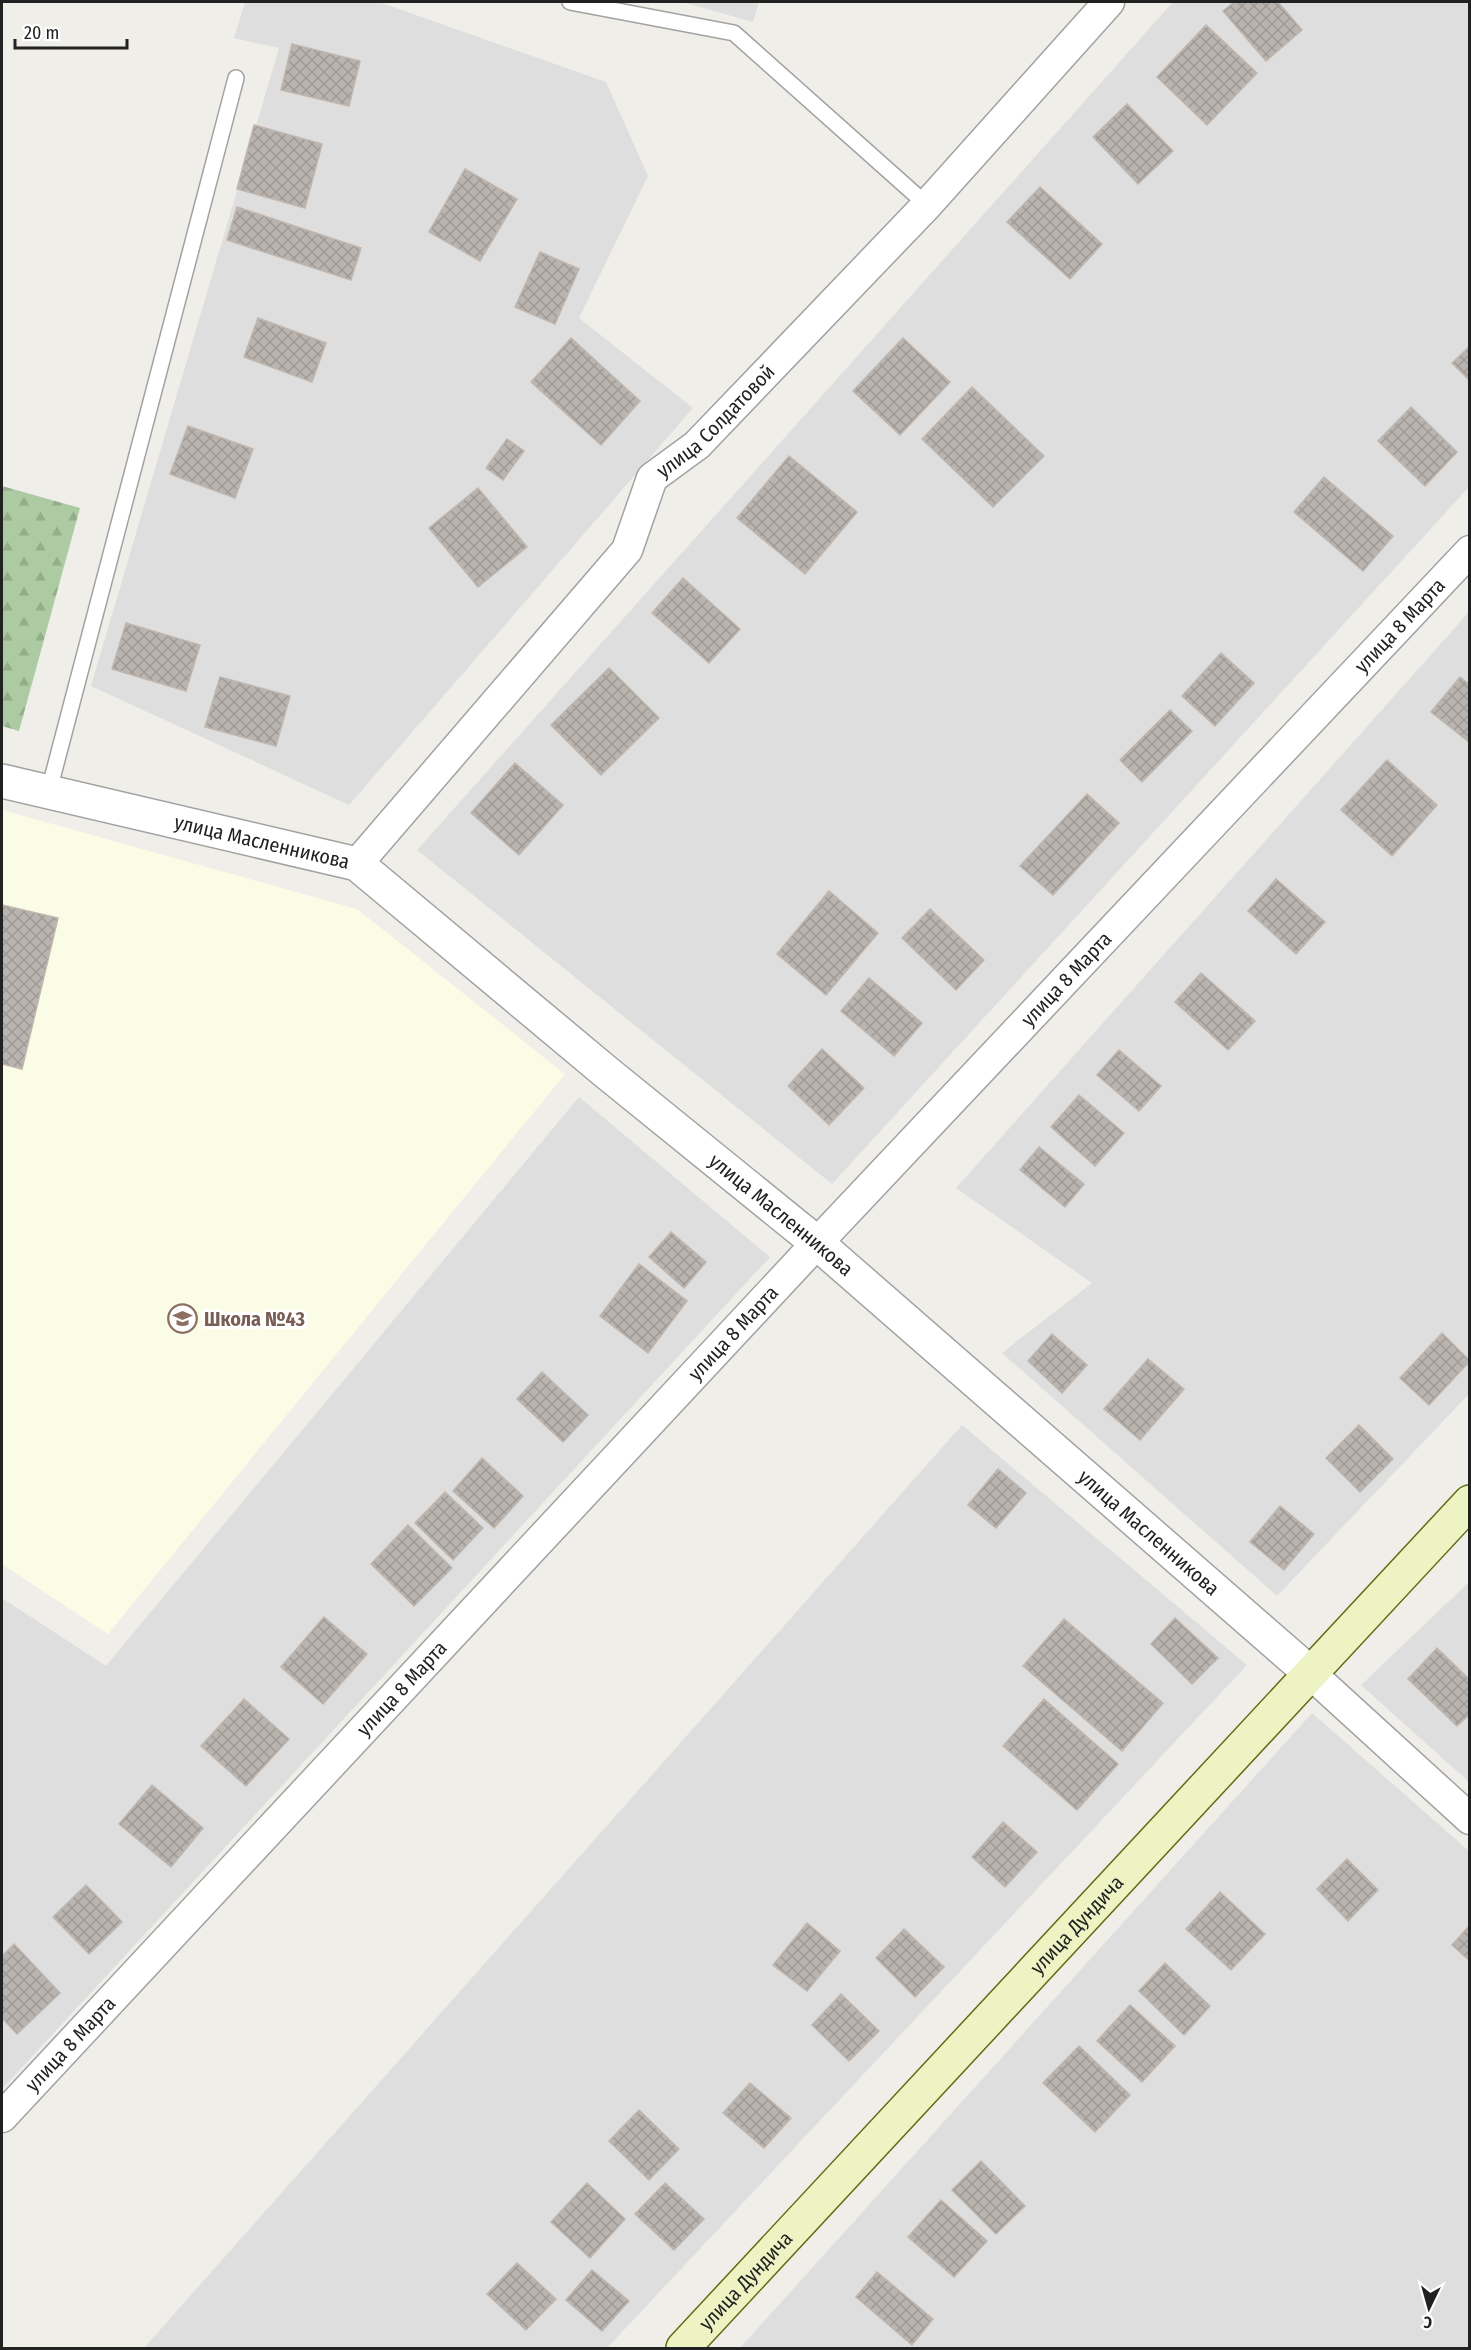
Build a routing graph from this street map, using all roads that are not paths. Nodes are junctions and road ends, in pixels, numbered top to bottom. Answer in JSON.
{"nodes":[{"id":1,"x":570,"y":2,"type":"edge"},
{"id":2,"x":1109,"y":2,"type":"edge"},
{"id":3,"x":236,"y":78,"type":"dead end"},
{"id":4,"x":927,"y":205,"type":"junction"},
{"id":5,"x":1470,"y":551,"type":"edge"},
{"id":6,"x":2,"y":781,"type":"edge"},
{"id":7,"x":48,"y":794,"type":"junction"},
{"id":8,"x":357,"y":864,"type":"junction"},
{"id":9,"x":817,"y":1243,"type":"junction"},
{"id":10,"x":1470,"y":1502,"type":"edge"},
{"id":11,"x":1310,"y":1673,"type":"junction"},
{"id":12,"x":1470,"y":1819,"type":"edge"},
{"id":13,"x":2,"y":2116,"type":"edge"},
{"id":14,"x":683,"y":2349,"type":"edge"}],
"edges":[{"from":1,"to":4,"type":"lane"},
{"from":2,"to":4,"type":"street","name":"улица Солдатовой"},
{"from":3,"to":7,"type":"lane"},
{"from":4,"to":8,"type":"street","name":"улица Солдатовой"},
{"from":5,"to":9,"type":"street","name":"улица 8 Марта"},
{"from":6,"to":7,"type":"street","name":"улица Масленникова"},
{"from":7,"to":8,"type":"street","name":"улица Масленникова"},
{"from":8,"to":9,"type":"street","name":"улица Масленникова"},
{"from":9,"to":11,"type":"street","name":"улица Масленникова"},
{"from":9,"to":13,"type":"street","name":"улица 8 Марта"},
{"from":10,"to":11,"type":"main road","name":"улица Дундича"},
{"from":11,"to":12,"type":"street","name":"улица Масленникова"},
{"from":11,"to":14,"type":"main road","name":"улица Дундича"}]}
